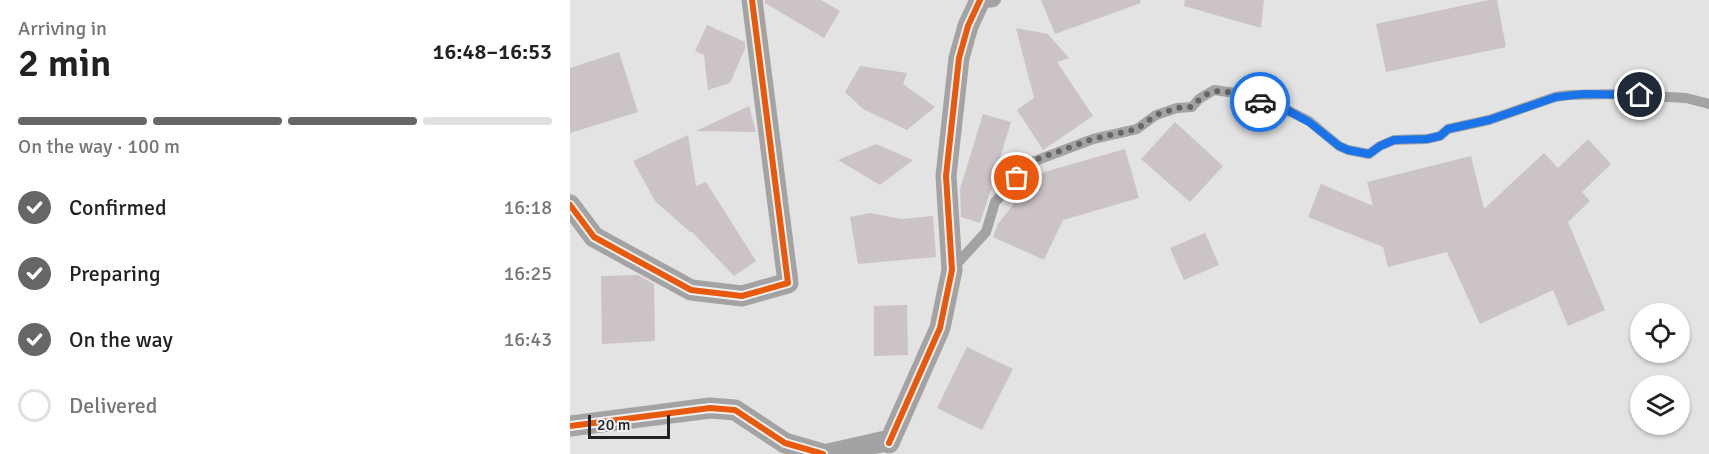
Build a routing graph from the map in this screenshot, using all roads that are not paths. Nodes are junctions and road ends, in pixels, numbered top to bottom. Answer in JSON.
{"nodes":[{"id":1,"x":752,"y":0,"type":"edge"},
{"id":2,"x":985,"y":1,"type":"edge"},
{"id":3,"x":1709,"y":104,"type":"edge"},
{"id":4,"x":570,"y":205,"type":"edge"},
{"id":5,"x":952,"y":270,"type":"junction"},
{"id":6,"x":570,"y":426,"type":"edge"},
{"id":7,"x":886,"y":446,"type":"edge"},
{"id":8,"x":823,"y":454,"type":"edge"},
{"id":9,"x":828,"y":454,"type":"edge"}],
"edges":[{"from":1,"to":4,"type":"street"},
{"from":2,"to":5,"type":"street"},
{"from":3,"to":5,"type":"lane"},
{"from":5,"to":7,"type":"street"},
{"from":6,"to":8,"type":"street"},
{"from":7,"to":9,"type":"street"}]}
